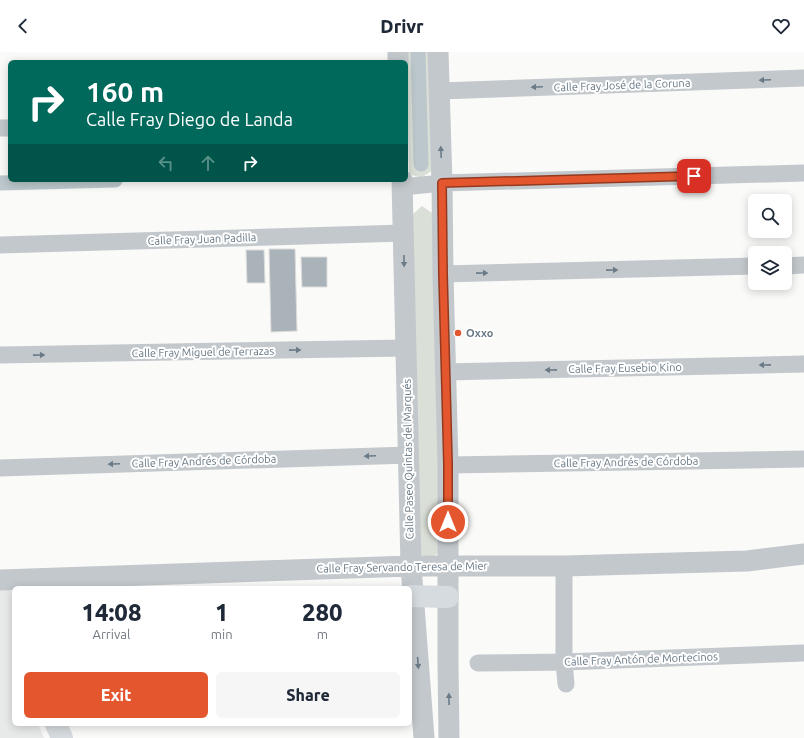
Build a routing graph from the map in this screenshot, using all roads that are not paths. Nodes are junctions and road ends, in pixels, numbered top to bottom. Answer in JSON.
{"nodes":[{"id":1,"x":438,"y":52,"type":"edge"},
{"id":2,"x":804,"y":78,"type":"edge"},
{"id":3,"x":440,"y":91,"type":"junction"},
{"id":4,"x":804,"y":173,"type":"edge"},
{"id":5,"x":403,"y":183,"type":"edge"},
{"id":6,"x":442,"y":183,"type":"junction"},
{"id":7,"x":404,"y":233,"type":"junction"},
{"id":8,"x":0,"y":245,"type":"edge"},
{"id":9,"x":804,"y":265,"type":"edge"},
{"id":10,"x":748,"y":266,"type":"edge"},
{"id":11,"x":792,"y":266,"type":"edge"},
{"id":12,"x":443,"y":274,"type":"junction"},
{"id":13,"x":406,"y":348,"type":"junction"},
{"id":14,"x":0,"y":356,"type":"edge"},
{"id":15,"x":804,"y":364,"type":"edge"},
{"id":16,"x":446,"y":372,"type":"junction"},
{"id":17,"x":409,"y":455,"type":"junction"},
{"id":18,"x":804,"y":459,"type":"edge"},
{"id":19,"x":448,"y":464,"type":"junction"},
{"id":20,"x":0,"y":468,"type":"edge"},
{"id":21,"x":804,"y":554,"type":"edge"},
{"id":22,"x":448,"y":565,"type":"junction"},
{"id":23,"x":411,"y":566,"type":"junction"},
{"id":24,"x":564,"y":566,"type":"junction"},
{"id":25,"x":0,"y":580,"type":"edge"},
{"id":26,"x":412,"y":586,"type":"edge"},
{"id":27,"x":412,"y":596,"type":"edge"},
{"id":28,"x":448,"y":597,"type":"junction"},
{"id":29,"x":804,"y":653,"type":"edge"},
{"id":30,"x":564,"y":662,"type":"junction"},
{"id":31,"x":478,"y":663,"type":"dead end"},
{"id":32,"x":566,"y":684,"type":"dead end"},
{"id":33,"x":57,"y":726,"type":"edge"},
{"id":34,"x":62,"y":738,"type":"edge"},
{"id":35,"x":424,"y":738,"type":"edge"},
{"id":36,"x":449,"y":738,"type":"edge"}],
"edges":[{"from":1,"to":3,"type":"street"},
{"from":2,"to":3,"type":"street","name":"Calle Fray José de la Coruna","one_way":true},
{"from":6,"to":3,"type":"street","one_way":true},
{"from":4,"to":6,"type":"street"},
{"from":5,"to":6,"type":"street"},
{"from":5,"to":7,"type":"street","name":"Calle Paseo Quintas del Marqués"},
{"from":6,"to":12,"type":"street"},
{"from":7,"to":8,"type":"street","name":"Calle Fray Juan Padilla"},
{"from":7,"to":13,"type":"street","name":"Calle Paseo Quintas del Marqués","one_way":true},
{"from":9,"to":11,"type":"street"},
{"from":12,"to":10,"type":"street","one_way":true},
{"from":12,"to":16,"type":"street"},
{"from":14,"to":13,"type":"street","name":"Calle Fray Miguel de Terrazas","one_way":true},
{"from":13,"to":17,"type":"street","name":"Calle Paseo Quintas del Marqués"},
{"from":15,"to":16,"type":"street","name":"Calle Fray Eusebio Kino","one_way":true},
{"from":16,"to":19,"type":"street"},
{"from":17,"to":20,"type":"street","name":"Calle Fray Andrés de Córdoba","one_way":true},
{"from":17,"to":23,"type":"street","name":"Calle Paseo Quintas del Marqués"},
{"from":18,"to":19,"type":"street","name":"Calle Fray Andrés de Córdoba"},
{"from":19,"to":22,"type":"street"},
{"from":21,"to":24,"type":"street","name":"Calle Fray Servando Teresa de Mier"},
{"from":22,"to":23,"type":"street","name":"Calle Fray Servando Teresa de Mier"},
{"from":22,"to":24,"type":"street","name":"Calle Fray Servando Teresa de Mier"},
{"from":22,"to":28,"type":"street"},
{"from":23,"to":25,"type":"street","name":"Calle Fray Servando Teresa de Mier"},
{"from":23,"to":26,"type":"street","name":"Calle Paseo Quintas del Marqués"},
{"from":24,"to":30,"type":"street"},
{"from":27,"to":28,"type":"highway"},
{"from":27,"to":35,"type":"street","name":"Calle Paseo Quintas del Marqués","one_way":true},
{"from":36,"to":28,"type":"street","one_way":true},
{"from":29,"to":30,"type":"street","name":"Calle Fray Antón de Mortecinos"},
{"from":30,"to":31,"type":"street","name":"Calle Fray Antón de Mortecinos"},
{"from":30,"to":32,"type":"street"},
{"from":33,"to":34,"type":"highway"}]}
